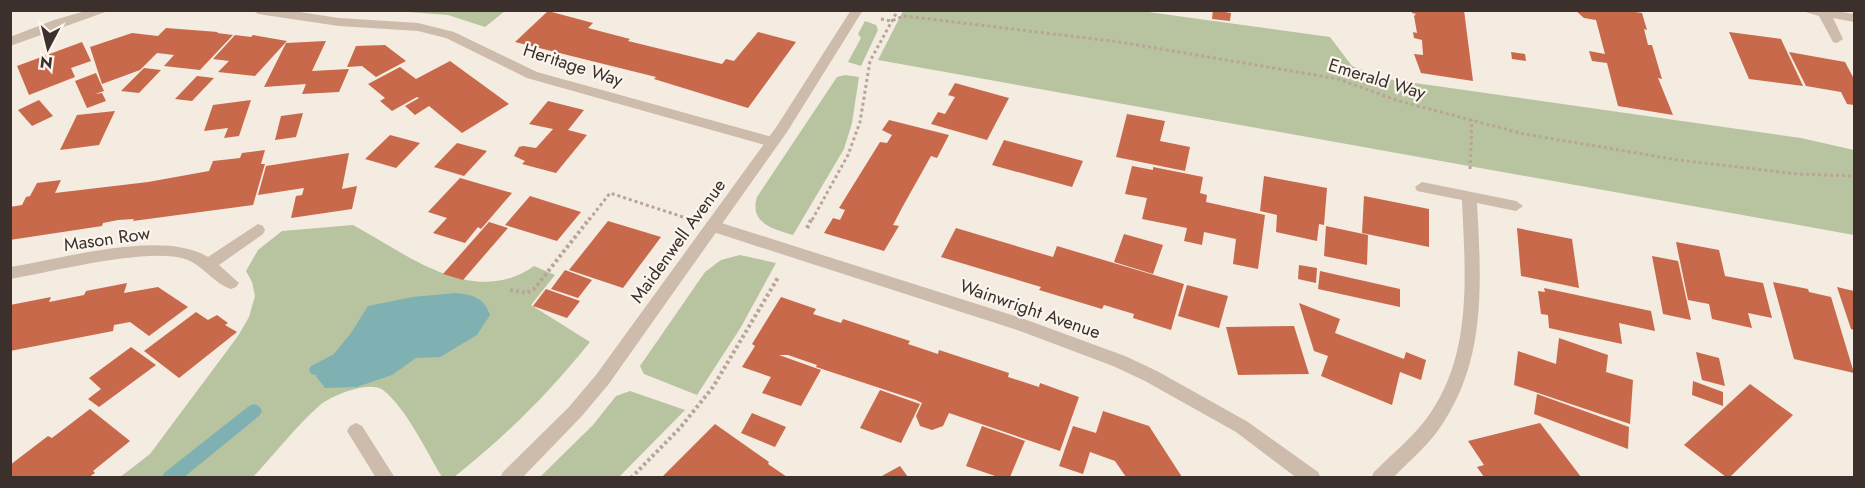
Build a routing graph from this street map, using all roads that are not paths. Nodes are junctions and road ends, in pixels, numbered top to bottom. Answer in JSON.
{"nodes":[{"id":1,"x":105,"y":10,"type":"edge"},
{"id":2,"x":258,"y":10,"type":"edge"},
{"id":3,"x":1805,"y":10,"type":"edge"},
{"id":4,"x":856,"y":12,"type":"edge"},
{"id":5,"x":1824,"y":13,"type":"junction"},
{"id":6,"x":1854,"y":18,"type":"edge"},
{"id":7,"x":1837,"y":39,"type":"dead end"},
{"id":8,"x":10,"y":42,"type":"edge"},
{"id":9,"x":772,"y":142,"type":"junction"},
{"id":10,"x":1422,"y":187,"type":"dead end"},
{"id":11,"x":1469,"y":197,"type":"junction"},
{"id":12,"x":1516,"y":206,"type":"dead end"},
{"id":13,"x":712,"y":226,"type":"junction"},
{"id":14,"x":258,"y":230,"type":"dead end"},
{"id":15,"x":206,"y":266,"type":"junction"},
{"id":16,"x":10,"y":273,"type":"edge"},
{"id":17,"x":231,"y":283,"type":"dead end"},
{"id":18,"x":356,"y":431,"type":"dead end"},
{"id":19,"x":386,"y":477,"type":"edge"},
{"id":20,"x":509,"y":477,"type":"edge"},
{"id":21,"x":1312,"y":477,"type":"edge"},
{"id":22,"x":1380,"y":477,"type":"edge"}],
"edges":[{"from":1,"to":8,"type":"street"},
{"from":2,"to":9,"type":"street","name":"Heritage Way"},
{"from":3,"to":5,"type":"street"},
{"from":4,"to":9,"type":"street","name":"Maidenwell Avenue"},
{"from":5,"to":6,"type":"street"},
{"from":5,"to":7,"type":"street"},
{"from":9,"to":13,"type":"street","name":"Maidenwell Avenue"},
{"from":10,"to":11,"type":"street"},
{"from":11,"to":12,"type":"street"},
{"from":11,"to":22,"type":"street"},
{"from":13,"to":20,"type":"street","name":"Maidenwell Avenue"},
{"from":13,"to":21,"type":"street","name":"Wainwright Avenue"},
{"from":14,"to":15,"type":"street"},
{"from":15,"to":16,"type":"street","name":"Mason Row"},
{"from":15,"to":17,"type":"street","name":"Mason Row"},
{"from":18,"to":19,"type":"street"}]}
